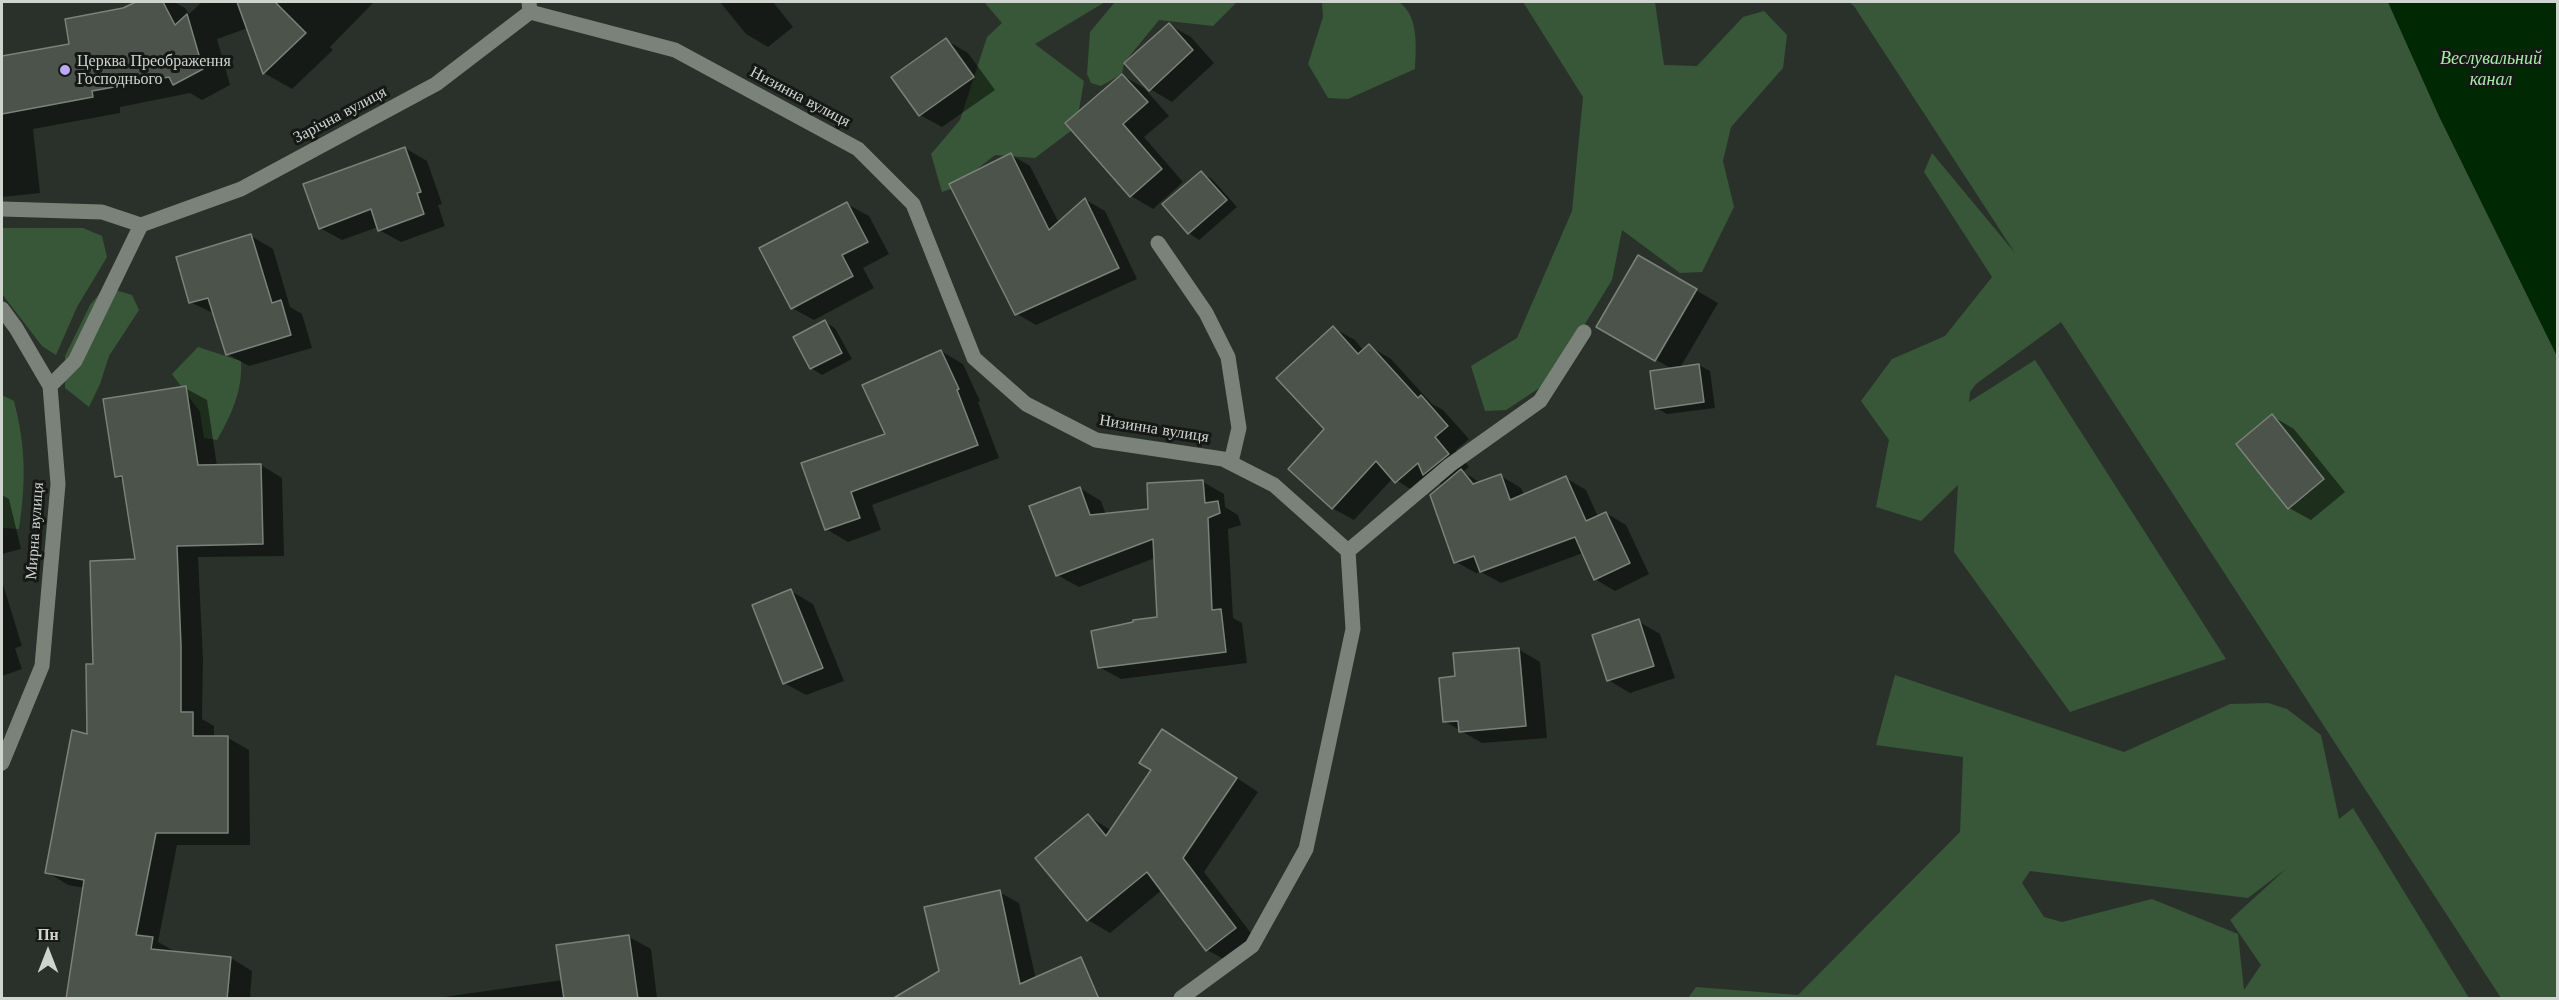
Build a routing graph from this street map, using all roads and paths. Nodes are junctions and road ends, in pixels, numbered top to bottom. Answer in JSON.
{"nodes":[{"id":1,"x":529,"y":7,"type":"edge"},
{"id":2,"x":2,"y":209,"type":"edge"},
{"id":3,"x":141,"y":225,"type":"junction"},
{"id":4,"x":1158,"y":243,"type":"dead end"},
{"id":5,"x":2,"y":309,"type":"edge"},
{"id":6,"x":1584,"y":332,"type":"dead end"},
{"id":7,"x":51,"y":386,"type":"junction"},
{"id":8,"x":1231,"y":462,"type":"junction"},
{"id":9,"x":1348,"y":551,"type":"junction"},
{"id":10,"x":2,"y":763,"type":"edge"},
{"id":11,"x":1180,"y":999,"type":"edge"}],
"edges":[{"from":1,"to":3,"type":"street","name":"Зарічна вулиця"},
{"from":1,"to":8,"type":"street","name":"Низинна вулиця"},
{"from":2,"to":3,"type":"street"},
{"from":3,"to":7,"type":"street"},
{"from":4,"to":8,"type":"street"},
{"from":5,"to":7,"type":"street","name":"Мирна вулиця"},
{"from":6,"to":9,"type":"street"},
{"from":7,"to":10,"type":"street","name":"Мирна вулиця"},
{"from":8,"to":9,"type":"street","name":"Низинна вулиця"},
{"from":9,"to":11,"type":"street"}]}
